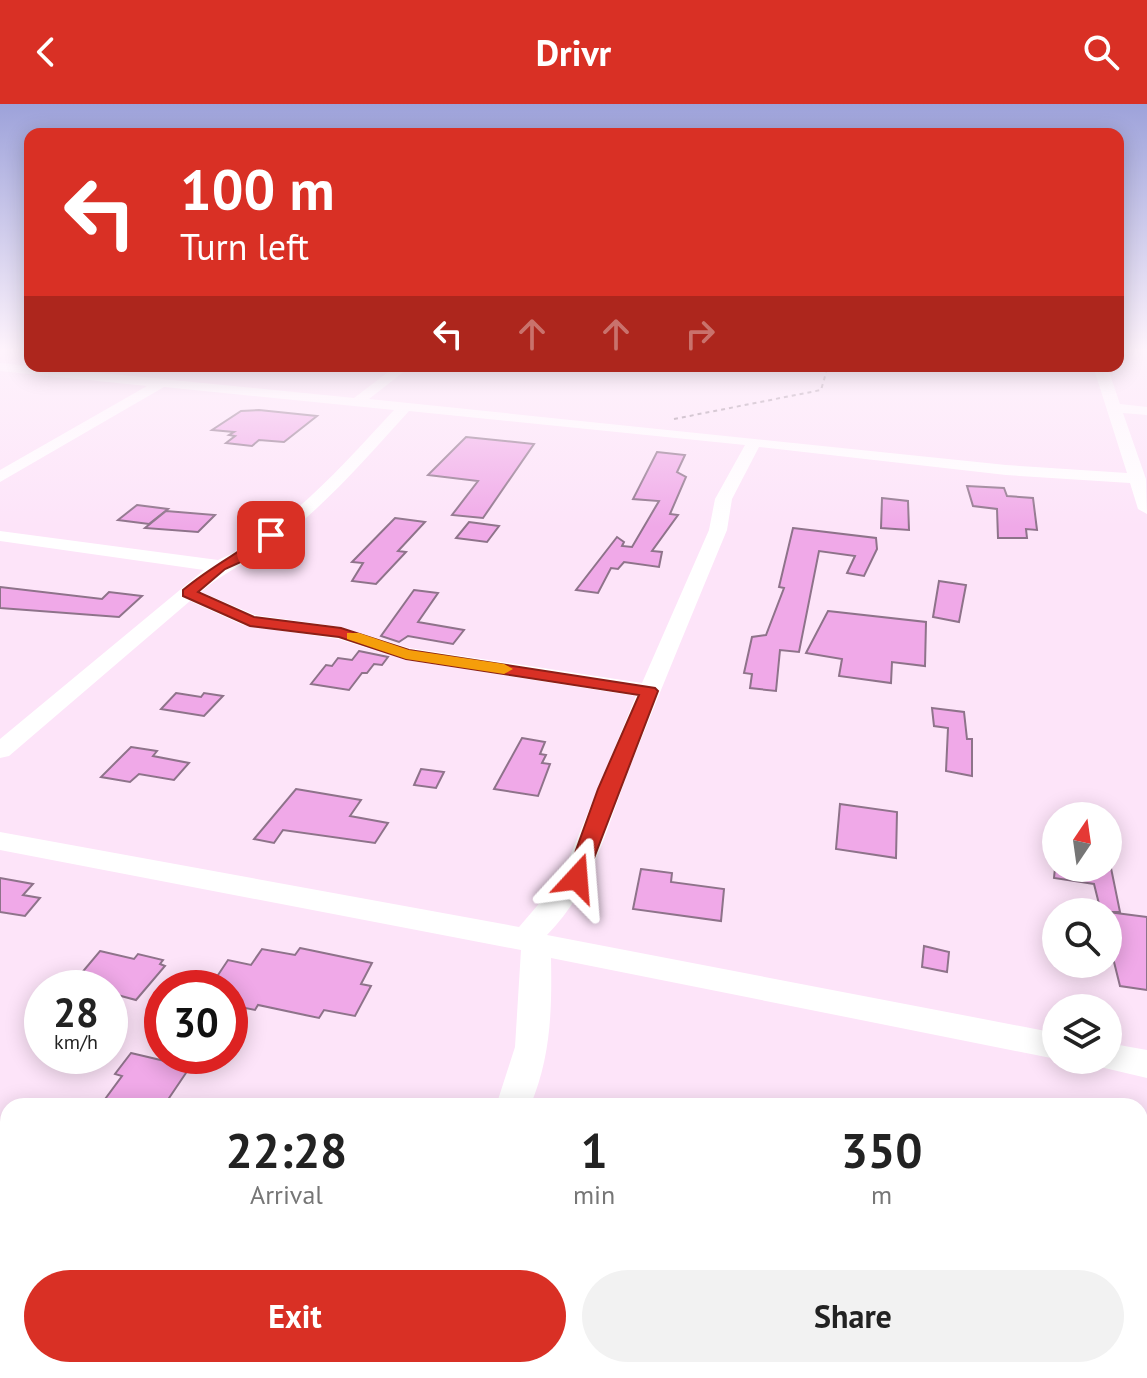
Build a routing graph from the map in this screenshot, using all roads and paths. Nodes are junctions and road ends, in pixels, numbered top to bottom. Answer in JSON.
{"nodes":[{"id":1,"x":117,"y":408,"type":"edge"},
{"id":2,"x":404,"y":408,"type":"edge"},
{"id":3,"x":419,"y":408,"type":"edge"},
{"id":4,"x":726,"y":408,"type":"edge"},
{"id":5,"x":1113,"y":408,"type":"edge"},
{"id":6,"x":1118,"y":408,"type":"edge"},
{"id":7,"x":1147,"y":411,"type":"edge"},
{"id":8,"x":672,"y":419,"type":"dead end"},
{"id":9,"x":753,"y":444,"type":"junction"},
{"id":10,"x":0,"y":477,"type":"edge"},
{"id":11,"x":1138,"y":479,"type":"junction"},
{"id":12,"x":1147,"y":509,"type":"edge"},
{"id":13,"x":0,"y":536,"type":"edge"},
{"id":14,"x":220,"y":566,"type":"junction"},
{"id":15,"x":188,"y":593,"type":"junction"},
{"id":16,"x":649,"y":691,"type":"junction"},
{"id":17,"x":0,"y":751,"type":"edge"},
{"id":18,"x":0,"y":841,"type":"edge"},
{"id":19,"x":530,"y":941,"type":"junction"},
{"id":20,"x":1042,"y":1043,"type":"edge"},
{"id":21,"x":1122,"y":1059,"type":"edge"},
{"id":22,"x":1147,"y":1064,"type":"edge"},
{"id":23,"x":516,"y":1098,"type":"edge"}],
"edges":[{"from":1,"to":10,"type":"street"},
{"from":2,"to":14,"type":"street"},
{"from":3,"to":9,"type":"street"},
{"from":4,"to":8,"type":"path"},
{"from":5,"to":11,"type":"street"},
{"from":6,"to":7,"type":"street"},
{"from":9,"to":11,"type":"street"},
{"from":9,"to":16,"type":"street"},
{"from":11,"to":12,"type":"street"},
{"from":13,"to":14,"type":"street"},
{"from":14,"to":15,"type":"street"},
{"from":15,"to":16,"type":"street"},
{"from":15,"to":17,"type":"street"},
{"from":16,"to":19,"type":"street"},
{"from":18,"to":19,"type":"street"},
{"from":19,"to":20,"type":"street"},
{"from":19,"to":23,"type":"street"},
{"from":21,"to":22,"type":"street"}]}
